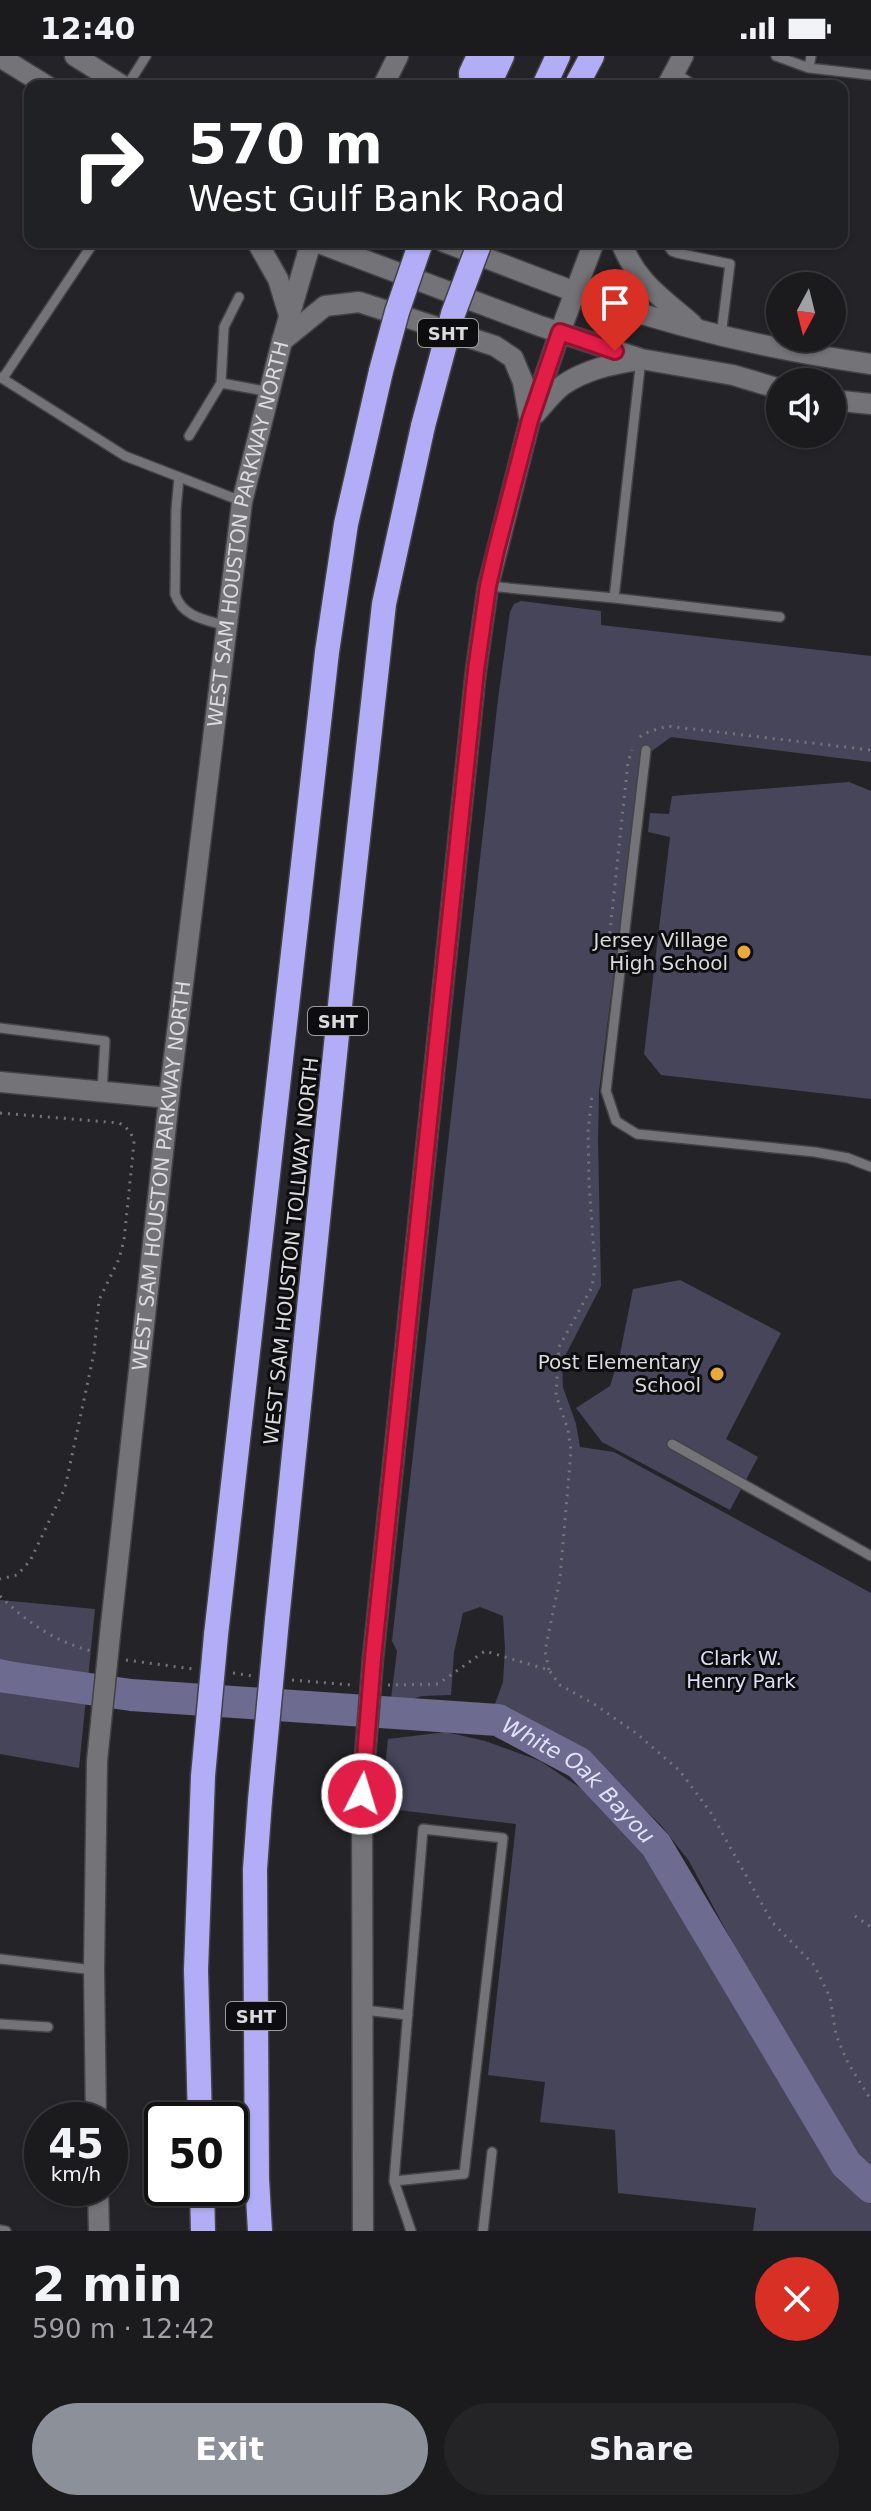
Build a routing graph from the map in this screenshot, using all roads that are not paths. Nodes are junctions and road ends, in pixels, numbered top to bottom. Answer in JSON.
{"nodes":[{"id":1,"x":146,"y":56,"type":"edge"},
{"id":2,"x":398,"y":56,"type":"edge"},
{"id":3,"x":479,"y":56,"type":"edge"},
{"id":4,"x":502,"y":56,"type":"edge"},
{"id":5,"x":558,"y":56,"type":"edge"},
{"id":6,"x":592,"y":56,"type":"edge"},
{"id":7,"x":776,"y":56,"type":"edge"},
{"id":8,"x":811,"y":56,"type":"edge"},
{"id":9,"x":0,"y":57,"type":"edge"},
{"id":10,"x":84,"y":58,"type":"edge"},
{"id":11,"x":809,"y":68,"type":"junction"},
{"id":12,"x":871,"y":75,"type":"edge"},
{"id":13,"x":37,"y":80,"type":"edge"},
{"id":14,"x":116,"y":80,"type":"edge"},
{"id":15,"x":129,"y":80,"type":"edge"},
{"id":16,"x":386,"y":80,"type":"edge"},
{"id":17,"x":472,"y":80,"type":"edge"},
{"id":18,"x":491,"y":80,"type":"edge"},
{"id":19,"x":547,"y":80,"type":"edge"},
{"id":20,"x":579,"y":80,"type":"edge"},
{"id":21,"x":90,"y":248,"type":"edge"},
{"id":22,"x":260,"y":248,"type":"edge"},
{"id":23,"x":311,"y":248,"type":"edge"},
{"id":24,"x":329,"y":248,"type":"edge"},
{"id":25,"x":419,"y":248,"type":"edge"},
{"id":26,"x":460,"y":248,"type":"edge"},
{"id":27,"x":478,"y":248,"type":"edge"},
{"id":28,"x":592,"y":248,"type":"edge"},
{"id":29,"x":623,"y":248,"type":"edge"},
{"id":30,"x":670,"y":248,"type":"edge"},
{"id":31,"x":574,"y":291,"type":"junction"},
{"id":32,"x":239,"y":297,"type":"dead end"},
{"id":33,"x":289,"y":316,"type":"junction"},
{"id":34,"x":698,"y":330,"type":"junction"},
{"id":35,"x":560,"y":332,"type":"junction"},
{"id":36,"x":721,"y":336,"type":"junction"},
{"id":37,"x":282,"y":341,"type":"junction"},
{"id":38,"x":641,"y":359,"type":"junction"},
{"id":39,"x":871,"y":364,"type":"edge"},
{"id":40,"x":2,"y":378,"type":"edge"},
{"id":41,"x":221,"y":383,"type":"junction"},
{"id":42,"x":766,"y":385,"type":"edge"},
{"id":43,"x":270,"y":392,"type":"junction"},
{"id":44,"x":846,"y":401,"type":"edge"},
{"id":45,"x":871,"y":404,"type":"edge"},
{"id":46,"x":530,"y":420,"type":"junction"},
{"id":47,"x":189,"y":436,"type":"dead end"},
{"id":48,"x":179,"y":477,"type":"junction"},
{"id":49,"x":242,"y":502,"type":"junction"},
{"id":50,"x":488,"y":586,"type":"junction"},
{"id":51,"x":614,"y":598,"type":"junction"},
{"id":52,"x":780,"y":617,"type":"dead end"},
{"id":53,"x":227,"y":626,"type":"junction"},
{"id":54,"x":646,"y":750,"type":"dead end"},
{"id":55,"x":0,"y":1028,"type":"edge"},
{"id":56,"x":0,"y":1082,"type":"edge"},
{"id":57,"x":102,"y":1092,"type":"junction"},
{"id":58,"x":169,"y":1098,"type":"junction"},
{"id":59,"x":871,"y":1167,"type":"edge"},
{"id":60,"x":672,"y":1444,"type":"dead end"},
{"id":61,"x":871,"y":1556,"type":"edge"},
{"id":62,"x":0,"y":1959,"type":"edge"},
{"id":63,"x":94,"y":1970,"type":"junction"},
{"id":64,"x":363,"y":2010,"type":"junction"},
{"id":65,"x":408,"y":2015,"type":"junction"},
{"id":66,"x":0,"y":2024,"type":"edge"},
{"id":67,"x":48,"y":2027,"type":"dead end"},
{"id":68,"x":96,"y":2102,"type":"edge"},
{"id":69,"x":200,"y":2102,"type":"edge"},
{"id":70,"x":492,"y":2152,"type":"dead end"},
{"id":71,"x":394,"y":2181,"type":"junction"},
{"id":72,"x":98,"y":2206,"type":"edge"},
{"id":73,"x":202,"y":2206,"type":"edge"},
{"id":74,"x":0,"y":2230,"type":"edge"},
{"id":75,"x":6,"y":2231,"type":"edge"},
{"id":76,"x":99,"y":2231,"type":"edge"},
{"id":77,"x":203,"y":2231,"type":"edge"},
{"id":78,"x":260,"y":2231,"type":"edge"},
{"id":79,"x":363,"y":2231,"type":"edge"},
{"id":80,"x":411,"y":2231,"type":"edge"},
{"id":81,"x":483,"y":2231,"type":"edge"}],
"edges":[{"from":1,"to":15,"type":"lane"},
{"from":2,"to":16,"type":"main road"},
{"from":3,"to":17,"type":"highway"},
{"from":4,"to":18,"type":"highway"},
{"from":5,"to":19,"type":"highway"},
{"from":6,"to":20,"type":"highway"},
{"from":7,"to":11,"type":"lane"},
{"from":8,"to":11,"type":"lane"},
{"from":9,"to":13,"type":"main road"},
{"from":10,"to":14,"type":"main road"},
{"from":11,"to":12,"type":"lane"},
{"from":21,"to":40,"type":"lane"},
{"from":22,"to":33,"type":"main road"},
{"from":23,"to":33,"type":"main road","name":"WEST SAM HOUSTON PARKWAY NORTH"},
{"from":24,"to":35,"type":"main road"},
{"from":25,"to":69,"type":"highway","name":"WEST SAM HOUSTON TOLLWAY NORTH","number":"SHT","bridge":true},
{"from":26,"to":31,"type":"main road"},
{"from":27,"to":78,"type":"highway","name":"WEST SAM HOUSTON TOLLWAY NORTH","number":"SHT","bridge":true},
{"from":28,"to":31,"type":"main road"},
{"from":29,"to":34,"type":"main road"},
{"from":30,"to":36,"type":"lane"},
{"from":31,"to":34,"type":"main road"},
{"from":31,"to":35,"type":"main road"},
{"from":32,"to":41,"type":"lane"},
{"from":33,"to":37,"type":"main road","name":"WEST SAM HOUSTON PARKWAY NORTH"},
{"from":34,"to":36,"type":"main road"},
{"from":35,"to":38,"type":"main road"},
{"from":35,"to":46,"type":"main road"},
{"from":36,"to":39,"type":"main road"},
{"from":37,"to":43,"type":"main road","name":"WEST SAM HOUSTON PARKWAY NORTH"},
{"from":37,"to":46,"type":"main road"},
{"from":38,"to":42,"type":"main road"},
{"from":38,"to":46,"type":"main road"},
{"from":38,"to":51,"type":"lane"},
{"from":40,"to":48,"type":"lane"},
{"from":41,"to":43,"type":"lane"},
{"from":41,"to":47,"type":"lane"},
{"from":43,"to":49,"type":"main road","name":"WEST SAM HOUSTON PARKWAY NORTH"},
{"from":44,"to":45,"type":"main road"},
{"from":46,"to":50,"type":"main road"},
{"from":48,"to":49,"type":"lane"},
{"from":48,"to":53,"type":"lane"},
{"from":49,"to":53,"type":"main road","name":"WEST SAM HOUSTON PARKWAY NORTH"},
{"from":50,"to":51,"type":"lane"},
{"from":50,"to":64,"type":"main road","bridge":true},
{"from":51,"to":52,"type":"lane"},
{"from":53,"to":58,"type":"main road","name":"WEST SAM HOUSTON PARKWAY NORTH"},
{"from":54,"to":59,"type":"lane"},
{"from":55,"to":57,"type":"lane"},
{"from":56,"to":57,"type":"main road"},
{"from":57,"to":58,"type":"main road"},
{"from":58,"to":63,"type":"main road","name":"WEST SAM HOUSTON PARKWAY NORTH","bridge":true},
{"from":60,"to":61,"type":"lane"},
{"from":62,"to":63,"type":"lane"},
{"from":63,"to":68,"type":"main road","name":"WEST SAM HOUSTON PARKWAY NORTH"},
{"from":64,"to":65,"type":"lane"},
{"from":64,"to":79,"type":"main road"},
{"from":65,"to":71,"type":"lane"},
{"from":65,"to":71,"type":"lane"},
{"from":66,"to":67,"type":"lane"},
{"from":70,"to":81,"type":"lane"},
{"from":71,"to":80,"type":"lane"},
{"from":72,"to":76,"type":"main road"},
{"from":73,"to":77,"type":"highway"},
{"from":74,"to":75,"type":"lane"}]}
